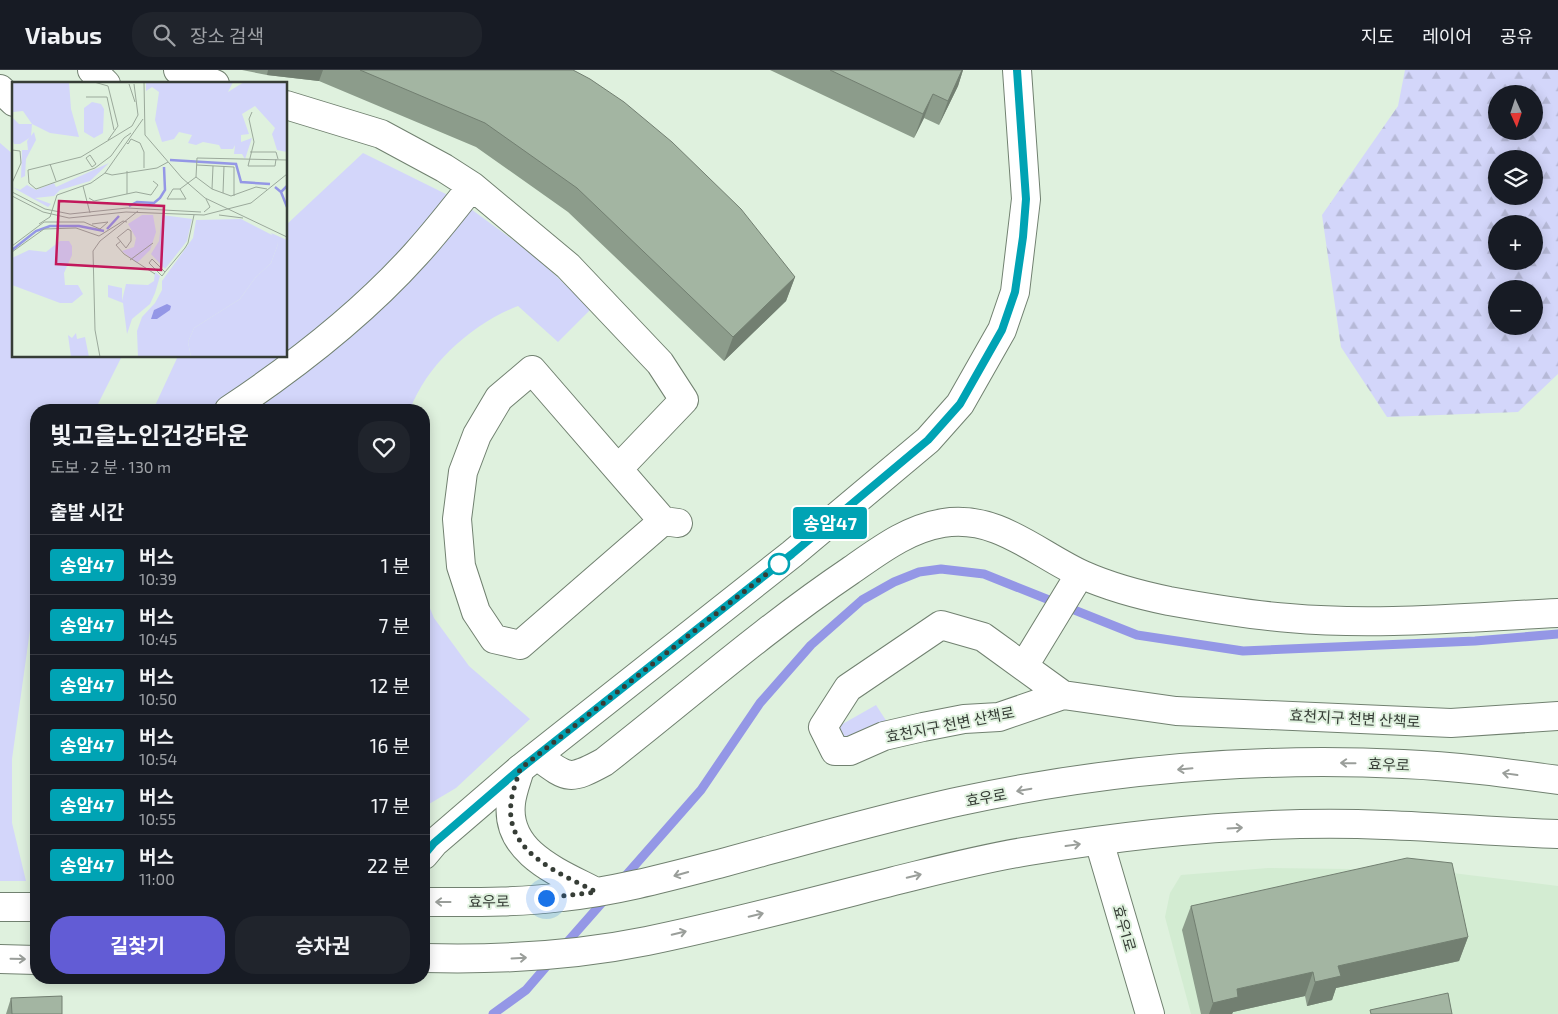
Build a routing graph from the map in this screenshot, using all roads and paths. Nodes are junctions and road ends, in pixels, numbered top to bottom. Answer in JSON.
{"nodes":[{"id":1,"x":92,"y":70,"type":"edge"},
{"id":2,"x":178,"y":70,"type":"edge"},
{"id":3,"x":1017,"y":70,"type":"edge"},
{"id":4,"x":104,"y":82,"type":"edge"},
{"id":5,"x":211,"y":82,"type":"edge"},
{"id":6,"x":0,"y":88,"type":"edge"},
{"id":7,"x":12,"y":100,"type":"edge"},
{"id":8,"x":288,"y":106,"type":"edge"},
{"id":9,"x":472,"y":186,"type":"junction"},
{"id":10,"x":238,"y":404,"type":"edge"},
{"id":11,"x":618,"y":469,"type":"junction"},
{"id":12,"x":1076,"y":582,"type":"junction"},
{"id":13,"x":1558,"y":613,"type":"edge"},
{"id":14,"x":1024,"y":666,"type":"junction"},
{"id":15,"x":1064,"y":695,"type":"junction"},
{"id":16,"x":1558,"y":716,"type":"edge"},
{"id":17,"x":528,"y":762,"type":"junction"},
{"id":18,"x":1558,"y":780,"type":"edge"},
{"id":19,"x":1558,"y":834,"type":"edge"},
{"id":20,"x":1099,"y":841,"type":"junction"},
{"id":21,"x":430,"y":848,"type":"edge"},
{"id":22,"x":596,"y":892,"type":"junction"},
{"id":23,"x":430,"y":902,"type":"edge"},
{"id":24,"x":0,"y":907,"type":"edge"},
{"id":25,"x":30,"y":907,"type":"edge"},
{"id":26,"x":430,"y":958,"type":"edge"},
{"id":27,"x":0,"y":959,"type":"edge"},
{"id":28,"x":30,"y":960,"type":"edge"},
{"id":29,"x":1150,"y":1014,"type":"edge"}],
"edges":[{"from":1,"to":4,"type":"street"},
{"from":2,"to":5,"type":"street"},
{"from":3,"to":17,"type":"street"},
{"from":6,"to":7,"type":"street"},
{"from":8,"to":9,"type":"street"},
{"from":9,"to":10,"type":"street"},
{"from":9,"to":11,"type":"street"},
{"from":11,"to":11,"type":"street"},
{"from":12,"to":13,"type":"street"},
{"from":12,"to":14,"type":"street"},
{"from":12,"to":17,"type":"street"},
{"from":14,"to":15,"type":"street","name":"효천지구 천변 산책로"},
{"from":14,"to":15,"type":"street","name":"효천지구 천변 산책로"},
{"from":15,"to":16,"type":"street","name":"효천지구 천변 산책로"},
{"from":17,"to":21,"type":"street"},
{"from":17,"to":22,"type":"street"},
{"from":18,"to":22,"type":"street","name":"효우로","one_way":true},
{"from":20,"to":19,"type":"street","one_way":true},
{"from":26,"to":20,"type":"street","one_way":true},
{"from":20,"to":29,"type":"street","name":"효우1로"},
{"from":22,"to":23,"type":"street","name":"효우로","one_way":true},
{"from":24,"to":25,"type":"street"},
{"from":27,"to":28,"type":"street","one_way":true}]}
